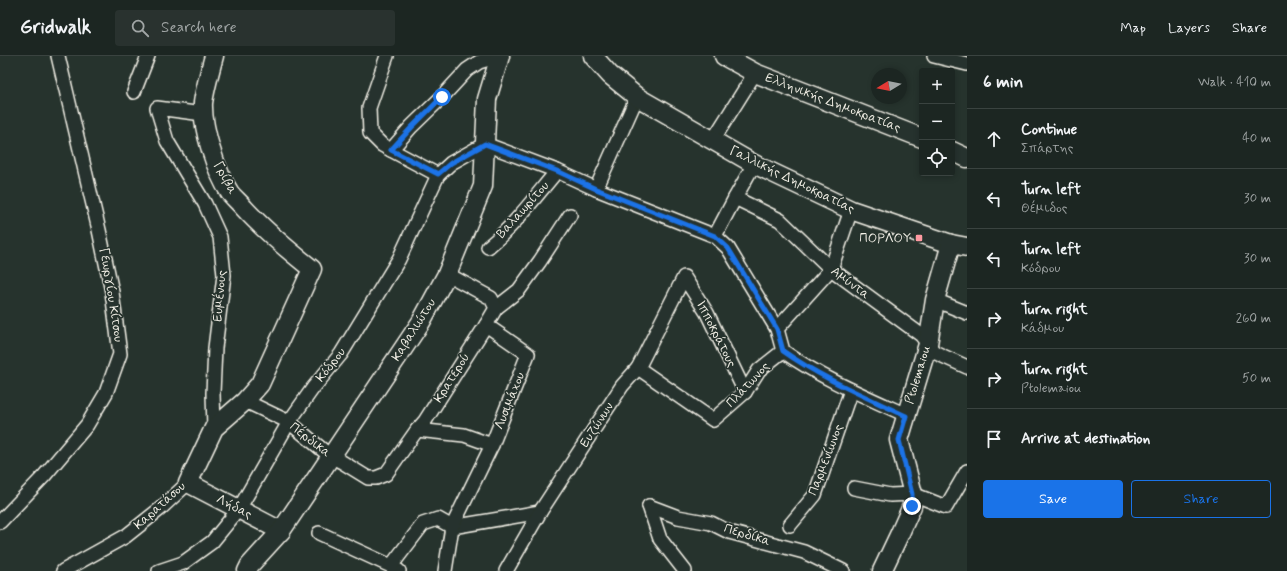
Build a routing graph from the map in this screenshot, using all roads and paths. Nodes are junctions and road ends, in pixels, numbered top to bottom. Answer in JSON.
{"nodes":[{"id":1,"x":58,"y":56,"type":"edge"},
{"id":2,"x":148,"y":56,"type":"edge"},
{"id":3,"x":214,"y":56,"type":"edge"},
{"id":4,"x":387,"y":56,"type":"edge"},
{"id":5,"x":500,"y":56,"type":"edge"},
{"id":6,"x":593,"y":56,"type":"edge"},
{"id":7,"x":724,"y":56,"type":"edge"},
{"id":8,"x":934,"y":56,"type":"edge"},
{"id":9,"x":967,"y":64,"type":"edge"},
{"id":10,"x":755,"y":73,"type":"junction"},
{"id":11,"x":134,"y":92,"type":"dead end"},
{"id":12,"x":638,"y":97,"type":"junction"},
{"id":13,"x":203,"y":114,"type":"junction"},
{"id":14,"x":919,"y":137,"type":"edge"},
{"id":15,"x":713,"y":140,"type":"junction"},
{"id":16,"x":485,"y":144,"type":"junction"},
{"id":17,"x":391,"y":150,"type":"junction"},
{"id":18,"x":955,"y":152,"type":"edge"},
{"id":19,"x":967,"y":158,"type":"edge"},
{"id":20,"x":754,"y":164,"type":"junction"},
{"id":21,"x":557,"y":171,"type":"junction"},
{"id":22,"x":438,"y":174,"type":"junction"},
{"id":23,"x":596,"y":189,"type":"junction"},
{"id":24,"x":734,"y":198,"type":"junction"},
{"id":25,"x":851,"y":210,"type":"junction"},
{"id":26,"x":570,"y":215,"type":"dead end"},
{"id":27,"x":715,"y":236,"type":"junction"},
{"id":28,"x":959,"y":245,"type":"edge"},
{"id":29,"x":488,"y":247,"type":"dead end"},
{"id":30,"x":312,"y":269,"type":"joint"},
{"id":31,"x":831,"y":269,"type":"junction"},
{"id":32,"x":447,"y":274,"type":"junction"},
{"id":33,"x":684,"y":278,"type":"joint"},
{"id":34,"x":935,"y":300,"type":"junction"},
{"id":35,"x":496,"y":308,"type":"junction"},
{"id":36,"x":967,"y":313,"type":"edge"},
{"id":37,"x":486,"y":325,"type":"junction"},
{"id":38,"x":777,"y":329,"type":"junction"},
{"id":39,"x":928,"y":344,"type":"junction"},
{"id":40,"x":783,"y":351,"type":"junction"},
{"id":41,"x":967,"y":367,"type":"edge"},
{"id":42,"x":638,"y":368,"type":"junction"},
{"id":43,"x":851,"y":390,"type":"junction"},
{"id":44,"x":745,"y":392,"type":"junction"},
{"id":45,"x":245,"y":401,"type":"junction"},
{"id":46,"x":906,"y":416,"type":"junction"},
{"id":47,"x":288,"y":422,"type":"junction"},
{"id":48,"x":214,"y":428,"type":"junction"},
{"id":49,"x":417,"y":430,"type":"junction"},
{"id":50,"x":492,"y":445,"type":"junction"},
{"id":51,"x":330,"y":456,"type":"junction"},
{"id":52,"x":967,"y":471,"type":"edge"},
{"id":53,"x":376,"y":478,"type":"joint"},
{"id":54,"x":188,"y":483,"type":"junction"},
{"id":55,"x":854,"y":488,"type":"dead end"},
{"id":56,"x":912,"y":494,"type":"junction"},
{"id":57,"x":239,"y":509,"type":"junction"},
{"id":58,"x":540,"y":512,"type":"junction"},
{"id":59,"x":0,"y":522,"type":"edge"},
{"id":60,"x":790,"y":525,"type":"dead end"},
{"id":61,"x":452,"y":527,"type":"junction"},
{"id":62,"x":281,"y":531,"type":"junction"},
{"id":63,"x":319,"y":533,"type":"dead end"},
{"id":64,"x":395,"y":569,"type":"edge"},
{"id":65,"x":63,"y":571,"type":"edge"},
{"id":66,"x":159,"y":571,"type":"edge"},
{"id":67,"x":247,"y":571,"type":"edge"},
{"id":68,"x":445,"y":571,"type":"edge"},
{"id":69,"x":506,"y":571,"type":"edge"},
{"id":70,"x":685,"y":571,"type":"edge"},
{"id":71,"x":843,"y":571,"type":"edge"},
{"id":72,"x":882,"y":571,"type":"edge"}],
"edges":[{"from":1,"to":59,"type":"street","name":"Γεωργίου Κίτσου"},
{"from":2,"to":11,"type":"street"},
{"from":3,"to":13,"type":"street","name":"Γρίβα"},
{"from":4,"to":17,"type":"street"},
{"from":5,"to":16,"type":"street","name":"Καβαλιώτου"},
{"from":5,"to":17,"type":"street"},
{"from":6,"to":12,"type":"street","name":"Γαλλικής Δημοκρατίας"},
{"from":7,"to":10,"type":"street","name":"Ελληνικής Δημοκρατίας"},
{"from":8,"to":9,"type":"street"},
{"from":10,"to":14,"type":"street","name":"Ελληνικής Δημοκρατίας"},
{"from":10,"to":15,"type":"street"},
{"from":12,"to":15,"type":"street","name":"Γαλλικής Δημοκρατίας"},
{"from":12,"to":23,"type":"street"},
{"from":13,"to":30,"type":"street","name":"Γρίβα"},
{"from":13,"to":48,"type":"street","name":"Ευμένους"},
{"from":15,"to":20,"type":"street","name":"Γαλλικής Δημοκρατίας"},
{"from":16,"to":21,"type":"street"},
{"from":16,"to":22,"type":"street","name":"Κόδρου"},
{"from":16,"to":32,"type":"street","name":"Καβαλιώτου"},
{"from":17,"to":22,"type":"street"},
{"from":18,"to":19,"type":"street"},
{"from":20,"to":24,"type":"street"},
{"from":20,"to":25,"type":"street","name":"Γαλλικής Δημοκρατίας"},
{"from":21,"to":23,"type":"street"},
{"from":21,"to":29,"type":"street","name":"Βαλαωρίτου"},
{"from":22,"to":47,"type":"street","name":"Κόδρου"},
{"from":23,"to":27,"type":"street"},
{"from":24,"to":27,"type":"street"},
{"from":24,"to":31,"type":"street","name":"Αμύντα"},
{"from":25,"to":28,"type":"street","name":"Γαλλικής Δημοκρατίας"},
{"from":25,"to":31,"type":"street"},
{"from":26,"to":35,"type":"street"},
{"from":27,"to":38,"type":"street"},
{"from":28,"to":34,"type":"street","name":"Ptolemaiou"},
{"from":30,"to":45,"type":"street","name":"Καρατάσου"},
{"from":31,"to":38,"type":"street"},
{"from":31,"to":39,"type":"street","name":"Αμύντα"},
{"from":32,"to":35,"type":"street"},
{"from":32,"to":51,"type":"street","name":"Καβαλιώτου"},
{"from":33,"to":42,"type":"street","name":"Ευζώνων"},
{"from":33,"to":44,"type":"street","name":"Ιπποκράτους"},
{"from":34,"to":36,"type":"street"},
{"from":34,"to":39,"type":"street","name":"Ptolemaiou"},
{"from":35,"to":37,"type":"street"},
{"from":37,"to":49,"type":"street","name":"Κρατερού"},
{"from":37,"to":50,"type":"street","name":"Λυσιμάχου"},
{"from":38,"to":40,"type":"street"},
{"from":39,"to":41,"type":"street","name":"Αμύντα"},
{"from":39,"to":46,"type":"street","name":"Ptolemaiou"},
{"from":40,"to":43,"type":"street"},
{"from":40,"to":44,"type":"street","name":"Πλάτωνος"},
{"from":42,"to":44,"type":"street","name":"Πλάτωνος"},
{"from":42,"to":58,"type":"street","name":"Ευζώνων"},
{"from":43,"to":46,"type":"street"},
{"from":43,"to":60,"type":"street","name":"Παρμενίωνος"},
{"from":45,"to":47,"type":"street","name":"Πέρδικα"},
{"from":45,"to":48,"type":"street","name":"Καρατάσου"},
{"from":46,"to":56,"type":"street","name":"Ptolemaiou"},
{"from":47,"to":51,"type":"street","name":"Πέρδικα"},
{"from":47,"to":57,"type":"street","name":"Κόδρου"},
{"from":48,"to":54,"type":"street","name":"Καρατάσου"},
{"from":49,"to":50,"type":"street"},
{"from":49,"to":53,"type":"street","name":"Κρατερού"},
{"from":50,"to":61,"type":"street","name":"Λυσιμάχου"},
{"from":51,"to":53,"type":"street","name":"Πέρδικα"},
{"from":51,"to":62,"type":"street","name":"Καβαλιώτου"},
{"from":52,"to":56,"type":"street"},
{"from":54,"to":57,"type":"street","name":"Λήδας"},
{"from":54,"to":65,"type":"street","name":"Καρατάσου"},
{"from":55,"to":56,"type":"street"},
{"from":56,"to":72,"type":"street","name":"Ptolemaiou"},
{"from":57,"to":62,"type":"street","name":"Λήδας"},
{"from":57,"to":66,"type":"street","name":"Κόδρου"},
{"from":58,"to":61,"type":"street"},
{"from":58,"to":69,"type":"street","name":"Ευζώνων"},
{"from":61,"to":64,"type":"street"},
{"from":61,"to":68,"type":"street","name":"Λυσιμάχου"},
{"from":62,"to":67,"type":"street","name":"Καβαλιώτου"},
{"from":63,"to":64,"type":"street"},
{"from":70,"to":71,"type":"street","name":"Περδίκα"}]}
